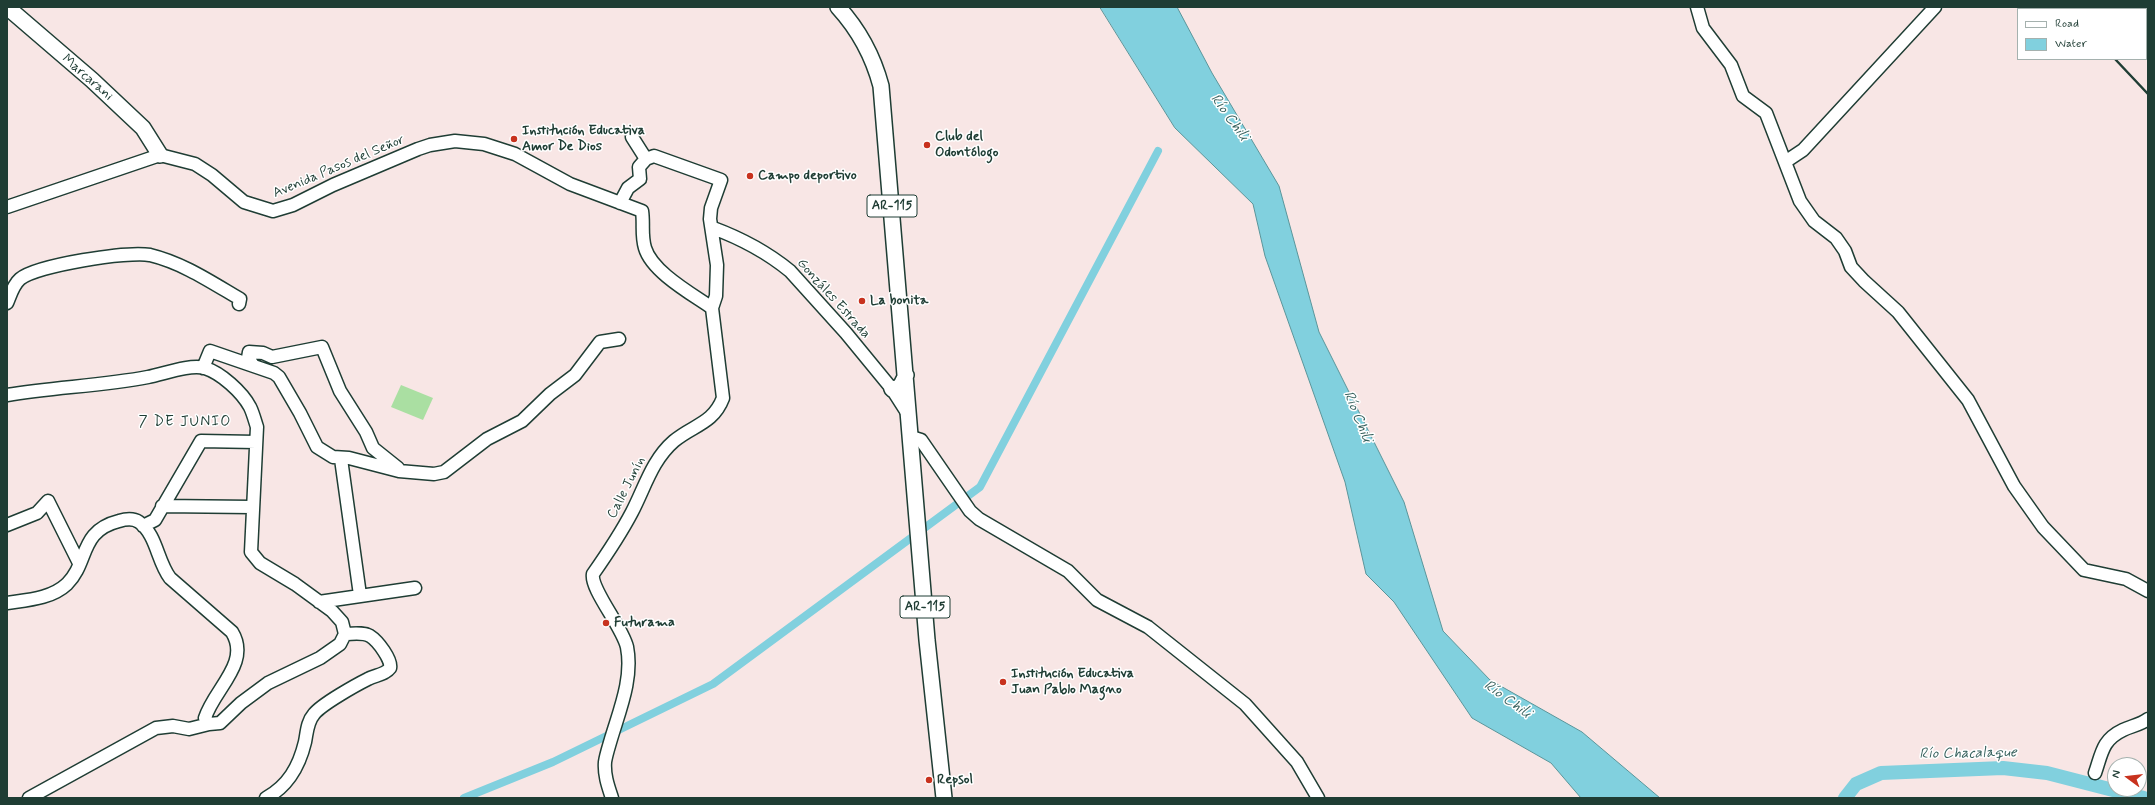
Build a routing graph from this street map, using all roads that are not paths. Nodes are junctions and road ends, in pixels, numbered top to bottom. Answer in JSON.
{"nodes":[{"id":1,"x":7,"y":7,"type":"edge"},
{"id":2,"x":838,"y":7,"type":"edge"},
{"id":3,"x":1697,"y":7,"type":"edge"},
{"id":4,"x":1934,"y":7,"type":"edge"},
{"id":5,"x":632,"y":137,"type":"dead end"},
{"id":6,"x":160,"y":155,"type":"junction"},
{"id":7,"x":646,"y":159,"type":"junction"},
{"id":8,"x":1785,"y":162,"type":"junction"},
{"id":9,"x":620,"y":203,"type":"junction"},
{"id":10,"x":7,"y":207,"type":"edge"},
{"id":11,"x":713,"y":228,"type":"junction"},
{"id":12,"x":7,"y":303,"type":"edge"},
{"id":13,"x":239,"y":304,"type":"dead end"},
{"id":14,"x":712,"y":308,"type":"junction"},
{"id":15,"x":619,"y":339,"type":"dead end"},
{"id":16,"x":253,"y":365,"type":"junction"},
{"id":17,"x":203,"y":368,"type":"junction"},
{"id":18,"x":906,"y":375,"type":"junction"},
{"id":19,"x":892,"y":389,"type":"junction"},
{"id":20,"x":7,"y":395,"type":"edge"},
{"id":21,"x":909,"y":416,"type":"junction"},
{"id":22,"x":911,"y":437,"type":"junction"},
{"id":23,"x":256,"y":442,"type":"junction"},
{"id":24,"x":341,"y":459,"type":"junction"},
{"id":25,"x":399,"y":471,"type":"junction"},
{"id":26,"x":162,"y":506,"type":"junction"},
{"id":27,"x":252,"y":507,"type":"junction"},
{"id":28,"x":7,"y":525,"type":"edge"},
{"id":29,"x":143,"y":526,"type":"junction"},
{"id":30,"x":79,"y":563,"type":"junction"},
{"id":31,"x":415,"y":588,"type":"dead end"},
{"id":32,"x":2148,"y":590,"type":"edge"},
{"id":33,"x":360,"y":595,"type":"junction"},
{"id":34,"x":320,"y":602,"type":"junction"},
{"id":35,"x":7,"y":603,"type":"edge"},
{"id":36,"x":345,"y":634,"type":"junction"},
{"id":37,"x":2148,"y":719,"type":"edge"},
{"id":38,"x":209,"y":724,"type":"junction"},
{"id":39,"x":2095,"y":773,"type":"dead end"},
{"id":40,"x":29,"y":798,"type":"edge"},
{"id":41,"x":266,"y":798,"type":"edge"},
{"id":42,"x":612,"y":798,"type":"edge"},
{"id":43,"x":944,"y":798,"type":"edge"},
{"id":44,"x":1318,"y":798,"type":"edge"}],
"edges":[{"from":1,"to":6,"type":"main road","name":"Marcarani"},
{"from":2,"to":18,"type":"main road","number":"AR-115"},
{"from":3,"to":8,"type":"street"},
{"from":4,"to":8,"type":"street"},
{"from":5,"to":7,"type":"street"},
{"from":6,"to":9,"type":"street","name":"Avenida Pasos del Señor"},
{"from":6,"to":10,"type":"street"},
{"from":7,"to":9,"type":"street"},
{"from":7,"to":11,"type":"street","name":"Calle Junín"},
{"from":8,"to":32,"type":"street"},
{"from":9,"to":14,"type":"street","name":"Avenida Pasos del Señor"},
{"from":11,"to":14,"type":"street","name":"Calle Junín"},
{"from":11,"to":19,"type":"street","name":"Gonzáles Estrada"},
{"from":12,"to":13,"type":"street"},
{"from":14,"to":42,"type":"street","name":"Calle Junín"},
{"from":15,"to":25,"type":"street"},
{"from":16,"to":17,"type":"street"},
{"from":16,"to":24,"type":"street"},
{"from":16,"to":25,"type":"street"},
{"from":17,"to":20,"type":"street"},
{"from":17,"to":23,"type":"street"},
{"from":18,"to":19,"type":"main road"},
{"from":18,"to":21,"type":"main road","number":"AR-115"},
{"from":19,"to":21,"type":"street","name":"Gonzáles Estrada"},
{"from":21,"to":22,"type":"main road","number":"AR-115"},
{"from":22,"to":43,"type":"main road","number":"AR-115"},
{"from":22,"to":44,"type":"street"},
{"from":23,"to":26,"type":"street"},
{"from":23,"to":27,"type":"street"},
{"from":24,"to":25,"type":"street"},
{"from":24,"to":33,"type":"street"},
{"from":26,"to":27,"type":"street"},
{"from":26,"to":29,"type":"street"},
{"from":27,"to":34,"type":"street"},
{"from":28,"to":30,"type":"street"},
{"from":29,"to":30,"type":"street"},
{"from":29,"to":38,"type":"street"},
{"from":30,"to":35,"type":"street"},
{"from":31,"to":33,"type":"street"},
{"from":33,"to":34,"type":"street"},
{"from":34,"to":36,"type":"street"},
{"from":36,"to":38,"type":"street"},
{"from":36,"to":41,"type":"street"},
{"from":37,"to":39,"type":"street"},
{"from":38,"to":40,"type":"street"}]}
